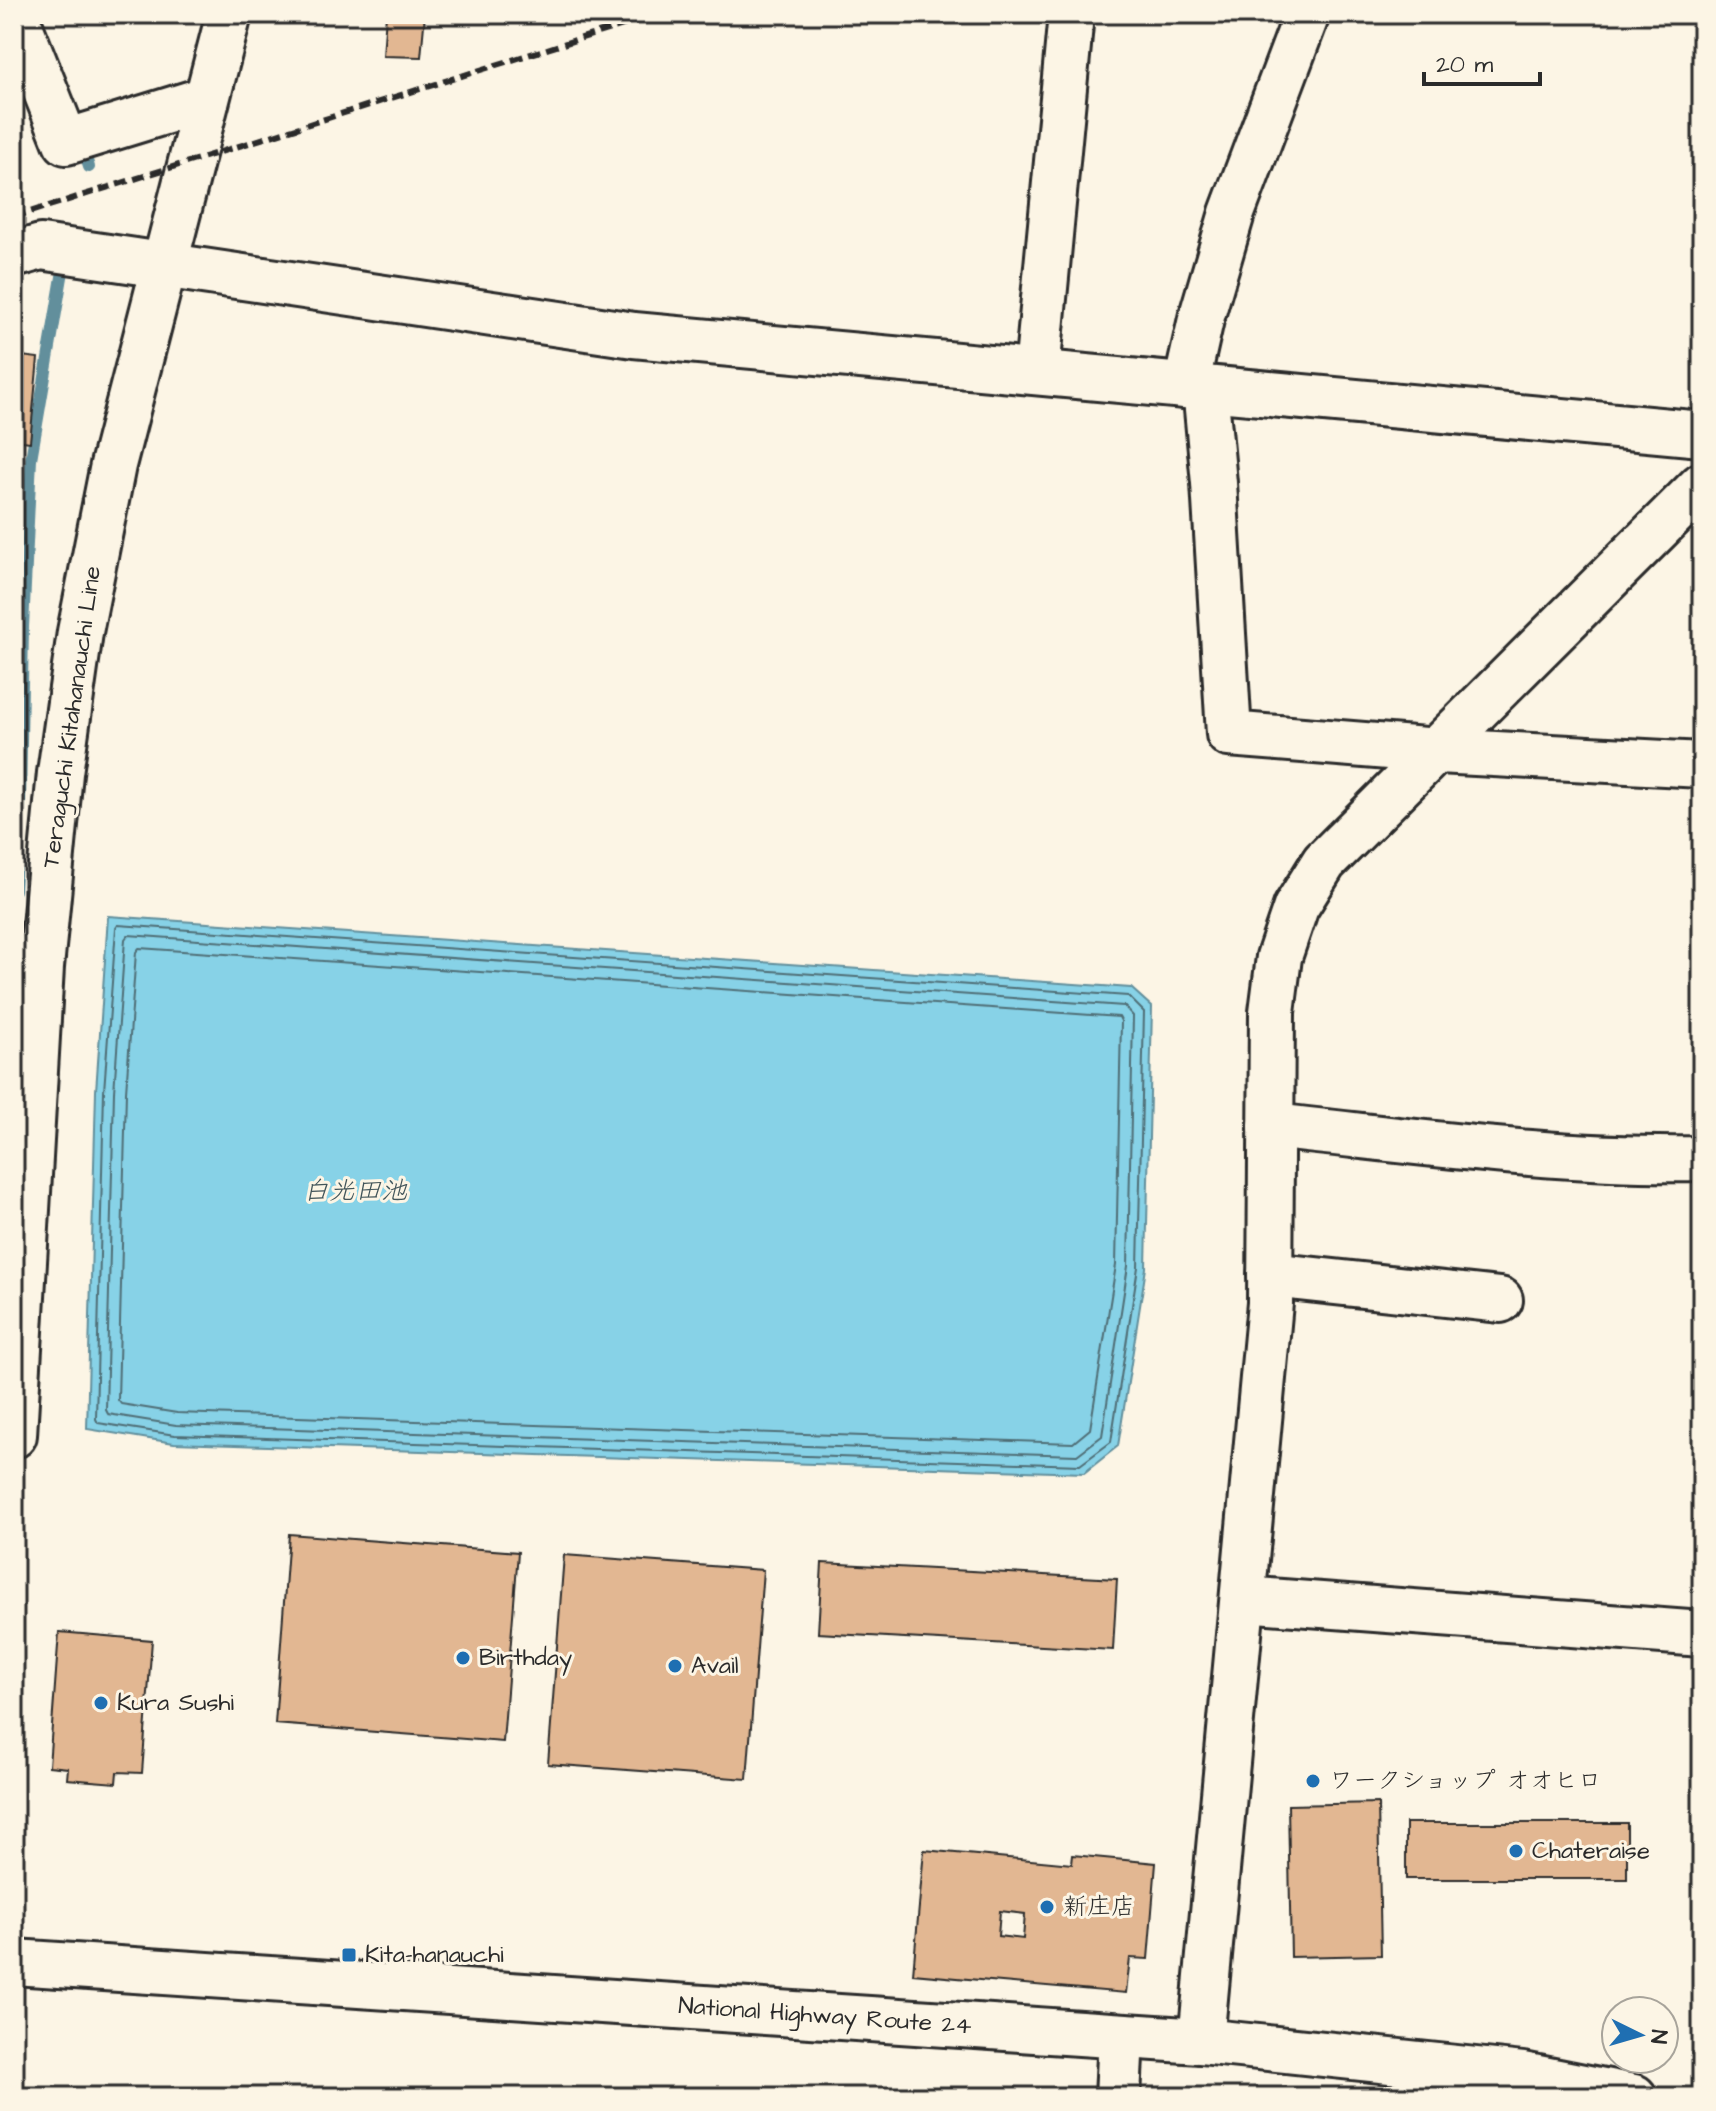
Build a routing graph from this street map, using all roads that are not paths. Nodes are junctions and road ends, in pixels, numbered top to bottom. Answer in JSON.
{"nodes":[{"id":1,"x":15,"y":14,"type":"edge"},
{"id":2,"x":229,"y":14,"type":"edge"},
{"id":3,"x":1071,"y":14,"type":"edge"},
{"id":4,"x":1307,"y":14,"type":"edge"},
{"id":5,"x":206,"y":99,"type":"junction"},
{"id":6,"x":14,"y":255,"type":"edge"},
{"id":7,"x":164,"y":267,"type":"junction"},
{"id":8,"x":1037,"y":372,"type":"junction"},
{"id":9,"x":1196,"y":387,"type":"junction"},
{"id":10,"x":1702,"y":434,"type":"edge"},
{"id":11,"x":1702,"y":485,"type":"edge"},
{"id":12,"x":1438,"y":751,"type":"junction"},
{"id":13,"x":1702,"y":764,"type":"edge"},
{"id":14,"x":1271,"y":1126,"type":"junction"},
{"id":15,"x":1702,"y":1159,"type":"edge"},
{"id":16,"x":1270,"y":1275,"type":"junction"},
{"id":17,"x":1500,"y":1300,"type":"dead end"},
{"id":18,"x":14,"y":1435,"type":"edge"},
{"id":19,"x":1243,"y":1599,"type":"junction"},
{"id":20,"x":1702,"y":1634,"type":"edge"},
{"id":21,"x":14,"y":1962,"type":"edge"},
{"id":22,"x":1121,"y":2036,"type":"junction"},
{"id":23,"x":1201,"y":2041,"type":"junction"},
{"id":24,"x":1118,"y":2097,"type":"edge"},
{"id":25,"x":1634,"y":2097,"type":"edge"}],
"edges":[{"from":1,"to":5,"type":"main road"},
{"from":2,"to":5,"type":"main road","name":"Teraguchi Kitahanauchi Line"},
{"from":3,"to":8,"type":"main road"},
{"from":4,"to":9,"type":"main road"},
{"from":5,"to":7,"type":"main road","name":"Teraguchi Kitahanauchi Line"},
{"from":6,"to":7,"type":"main road"},
{"from":7,"to":8,"type":"main road"},
{"from":7,"to":18,"type":"main road","name":"Teraguchi Kitahanauchi Line"},
{"from":8,"to":9,"type":"main road"},
{"from":9,"to":10,"type":"main road"},
{"from":9,"to":12,"type":"main road"},
{"from":11,"to":12,"type":"main road"},
{"from":12,"to":13,"type":"main road"},
{"from":12,"to":14,"type":"main road"},
{"from":14,"to":15,"type":"main road"},
{"from":14,"to":16,"type":"main road"},
{"from":16,"to":17,"type":"main road"},
{"from":16,"to":19,"type":"main road"},
{"from":19,"to":20,"type":"main road"},
{"from":19,"to":23,"type":"main road"},
{"from":21,"to":22,"type":"main road","name":"National Highway Route 24"},
{"from":22,"to":23,"type":"main road","name":"National Highway Route 24"},
{"from":22,"to":24,"type":"main road"},
{"from":23,"to":25,"type":"main road","name":"National Highway Route 24"}]}
